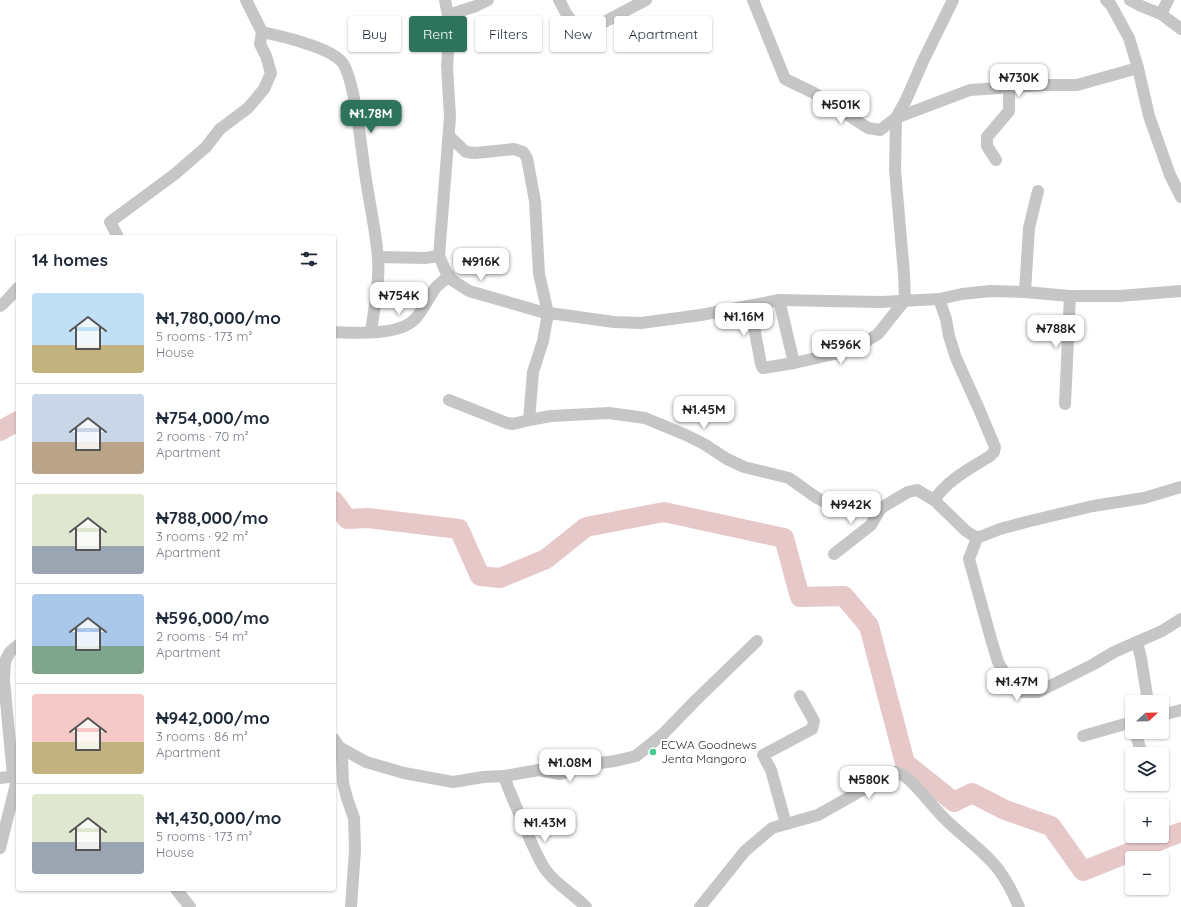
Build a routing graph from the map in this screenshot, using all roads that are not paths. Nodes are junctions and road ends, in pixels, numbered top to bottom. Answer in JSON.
{"nodes":[{"id":1,"x":246,"y":0,"type":"edge"},
{"id":2,"x":445,"y":0,"type":"edge"},
{"id":3,"x":488,"y":0,"type":"edge"},
{"id":4,"x":559,"y":0,"type":"edge"},
{"id":5,"x":646,"y":0,"type":"edge"},
{"id":6,"x":753,"y":0,"type":"edge"},
{"id":7,"x":954,"y":0,"type":"edge"},
{"id":8,"x":1130,"y":0,"type":"edge"},
{"id":9,"x":1168,"y":0,"type":"edge"},
{"id":10,"x":1111,"y":2,"type":"edge"},
{"id":11,"x":1161,"y":14,"type":"junction"},
{"id":12,"x":448,"y":15,"type":"junction"},
{"id":13,"x":1181,"y":29,"type":"edge"},
{"id":14,"x":262,"y":32,"type":"junction"},
{"id":15,"x":1138,"y":68,"type":"junction"},
{"id":16,"x":1009,"y":87,"type":"junction"},
{"id":17,"x":896,"y":118,"type":"junction"},
{"id":18,"x":449,"y":136,"type":"junction"},
{"id":19,"x":996,"y":160,"type":"dead end"},
{"id":20,"x":1038,"y":191,"type":"dead end"},
{"id":21,"x":1181,"y":197,"type":"edge"},
{"id":22,"x":117,"y":235,"type":"edge"},
{"id":23,"x":378,"y":256,"type":"junction"},
{"id":24,"x":439,"y":256,"type":"junction"},
{"id":25,"x":449,"y":276,"type":"junction"},
{"id":26,"x":16,"y":290,"type":"edge"},
{"id":27,"x":1181,"y":291,"type":"edge"},
{"id":28,"x":1025,"y":292,"type":"junction"},
{"id":29,"x":1070,"y":296,"type":"junction"},
{"id":30,"x":939,"y":299,"type":"junction"},
{"id":31,"x":779,"y":300,"type":"junction"},
{"id":32,"x":905,"y":300,"type":"junction"},
{"id":33,"x":0,"y":306,"type":"edge"},
{"id":34,"x":750,"y":306,"type":"junction"},
{"id":35,"x":548,"y":313,"type":"junction"},
{"id":36,"x":336,"y":332,"type":"edge"},
{"id":37,"x":371,"y":332,"type":"junction"},
{"id":38,"x":794,"y":363,"type":"junction"},
{"id":39,"x":449,"y":400,"type":"dead end"},
{"id":40,"x":1065,"y":404,"type":"dead end"},
{"id":41,"x":529,"y":420,"type":"junction"},
{"id":42,"x":1181,"y":488,"type":"edge"},
{"id":43,"x":934,"y":500,"type":"junction"},
{"id":44,"x":881,"y":508,"type":"junction"},
{"id":45,"x":977,"y":538,"type":"junction"},
{"id":46,"x":834,"y":554,"type":"dead end"},
{"id":47,"x":1181,"y":619,"type":"edge"},
{"id":48,"x":757,"y":641,"type":"dead end"},
{"id":49,"x":1136,"y":642,"type":"junction"},
{"id":50,"x":16,"y":647,"type":"edge"},
{"id":51,"x":1147,"y":695,"type":"edge"},
{"id":52,"x":800,"y":696,"type":"dead end"},
{"id":53,"x":1181,"y":710,"type":"edge"},
{"id":54,"x":1169,"y":713,"type":"edge"},
{"id":55,"x":1125,"y":727,"type":"edge"},
{"id":56,"x":1083,"y":736,"type":"dead end"},
{"id":57,"x":336,"y":743,"type":"edge"},
{"id":58,"x":13,"y":776,"type":"joint"},
{"id":59,"x":504,"y":776,"type":"junction"},
{"id":60,"x":0,"y":778,"type":"edge"},
{"id":61,"x":16,"y":784,"type":"edge"},
{"id":62,"x":786,"y":824,"type":"junction"},
{"id":63,"x":0,"y":848,"type":"edge"},
{"id":64,"x":178,"y":891,"type":"edge"},
{"id":65,"x":190,"y":907,"type":"edge"},
{"id":66,"x":351,"y":907,"type":"edge"},
{"id":67,"x":586,"y":907,"type":"edge"},
{"id":68,"x":700,"y":907,"type":"edge"},
{"id":69,"x":1019,"y":907,"type":"edge"}],
"edges":[{"from":1,"to":14,"type":"street"},
{"from":2,"to":12,"type":"street"},
{"from":3,"to":12,"type":"street"},
{"from":4,"to":5,"type":"street"},
{"from":6,"to":17,"type":"street"},
{"from":7,"to":17,"type":"street"},
{"from":8,"to":11,"type":"street"},
{"from":9,"to":11,"type":"street"},
{"from":10,"to":15,"type":"street"},
{"from":11,"to":13,"type":"street"},
{"from":12,"to":18,"type":"street"},
{"from":14,"to":22,"type":"street"},
{"from":14,"to":23,"type":"street"},
{"from":15,"to":16,"type":"street"},
{"from":15,"to":21,"type":"street"},
{"from":16,"to":17,"type":"street"},
{"from":16,"to":19,"type":"street"},
{"from":17,"to":32,"type":"street"},
{"from":18,"to":24,"type":"street"},
{"from":18,"to":35,"type":"street"},
{"from":20,"to":28,"type":"street"},
{"from":23,"to":24,"type":"street"},
{"from":23,"to":37,"type":"street"},
{"from":24,"to":25,"type":"street"},
{"from":25,"to":35,"type":"street"},
{"from":25,"to":37,"type":"street"},
{"from":26,"to":33,"type":"street"},
{"from":27,"to":29,"type":"street"},
{"from":28,"to":29,"type":"street"},
{"from":28,"to":30,"type":"street"},
{"from":29,"to":40,"type":"street"},
{"from":30,"to":32,"type":"street"},
{"from":30,"to":43,"type":"street"},
{"from":31,"to":32,"type":"street"},
{"from":31,"to":34,"type":"street"},
{"from":31,"to":38,"type":"street"},
{"from":32,"to":38,"type":"street"},
{"from":34,"to":35,"type":"street"},
{"from":34,"to":38,"type":"street"},
{"from":35,"to":41,"type":"street"},
{"from":36,"to":37,"type":"street"},
{"from":39,"to":41,"type":"street"},
{"from":41,"to":44,"type":"street"},
{"from":42,"to":45,"type":"street"},
{"from":43,"to":44,"type":"street"},
{"from":43,"to":45,"type":"street"},
{"from":44,"to":46,"type":"street"},
{"from":45,"to":49,"type":"street"},
{"from":47,"to":49,"type":"street"},
{"from":48,"to":59,"type":"street"},
{"from":49,"to":51,"type":"street"},
{"from":50,"to":58,"type":"street"},
{"from":52,"to":62,"type":"street"},
{"from":53,"to":54,"type":"street"},
{"from":55,"to":56,"type":"street"},
{"from":57,"to":59,"type":"street"},
{"from":57,"to":66,"type":"street"},
{"from":58,"to":60,"type":"street"},
{"from":59,"to":67,"type":"street"},
{"from":61,"to":63,"type":"street"},
{"from":62,"to":68,"type":"street"},
{"from":62,"to":69,"type":"street"},
{"from":64,"to":65,"type":"street"}]}
